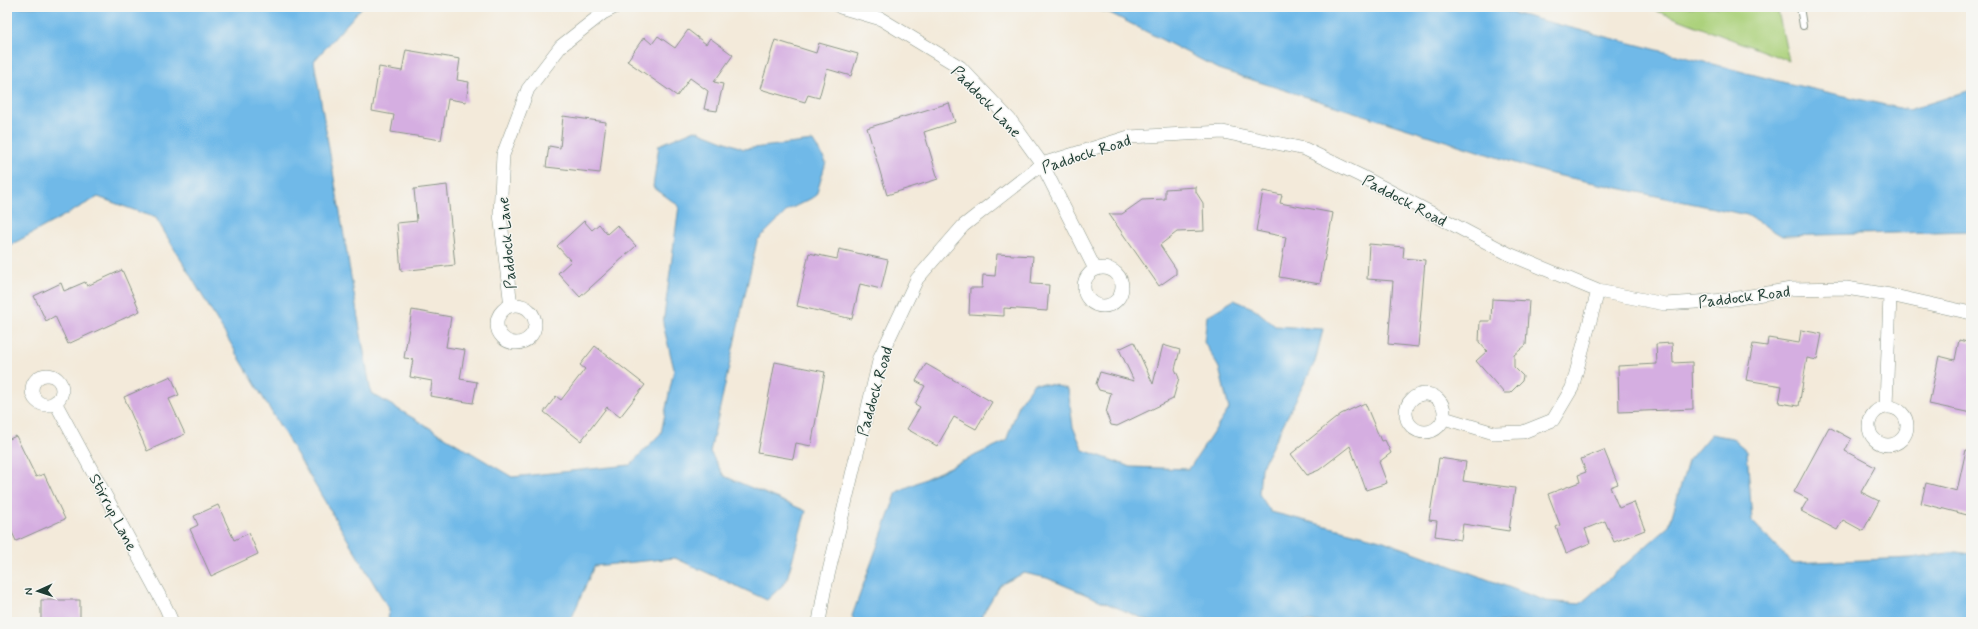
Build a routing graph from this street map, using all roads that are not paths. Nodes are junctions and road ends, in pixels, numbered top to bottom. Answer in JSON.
{"nodes":[{"id":1,"x":615,"y":7,"type":"edge"},
{"id":2,"x":840,"y":7,"type":"edge"},
{"id":3,"x":1800,"y":7,"type":"edge"},
{"id":4,"x":1803,"y":26,"type":"dead end"},
{"id":5,"x":1042,"y":164,"type":"junction"},
{"id":6,"x":1095,"y":269,"type":"dead end"},
{"id":7,"x":1598,"y":291,"type":"junction"},
{"id":8,"x":1890,"y":295,"type":"junction"},
{"id":9,"x":511,"y":306,"type":"dead end"},
{"id":10,"x":1971,"y":313,"type":"edge"},
{"id":11,"x":55,"y":402,"type":"dead end"},
{"id":12,"x":1886,"y":406,"type":"dead end"},
{"id":13,"x":1444,"y":418,"type":"dead end"},
{"id":14,"x":172,"y":622,"type":"edge"},
{"id":15,"x":819,"y":622,"type":"edge"}],
"edges":[{"from":1,"to":9,"type":"street","name":"Paddock Lane"},
{"from":2,"to":5,"type":"street","name":"Paddock Lane"},
{"from":3,"to":4,"type":"lane"},
{"from":5,"to":6,"type":"street","name":"Paddock Lane"},
{"from":5,"to":7,"type":"street","name":"Paddock Road"},
{"from":5,"to":15,"type":"street","name":"Paddock Road"},
{"from":7,"to":8,"type":"street","name":"Paddock Road"},
{"from":7,"to":13,"type":"street"},
{"from":8,"to":10,"type":"street","name":"Paddock Road"},
{"from":8,"to":12,"type":"street"},
{"from":11,"to":14,"type":"street","name":"Stirrup Lane"}]}
